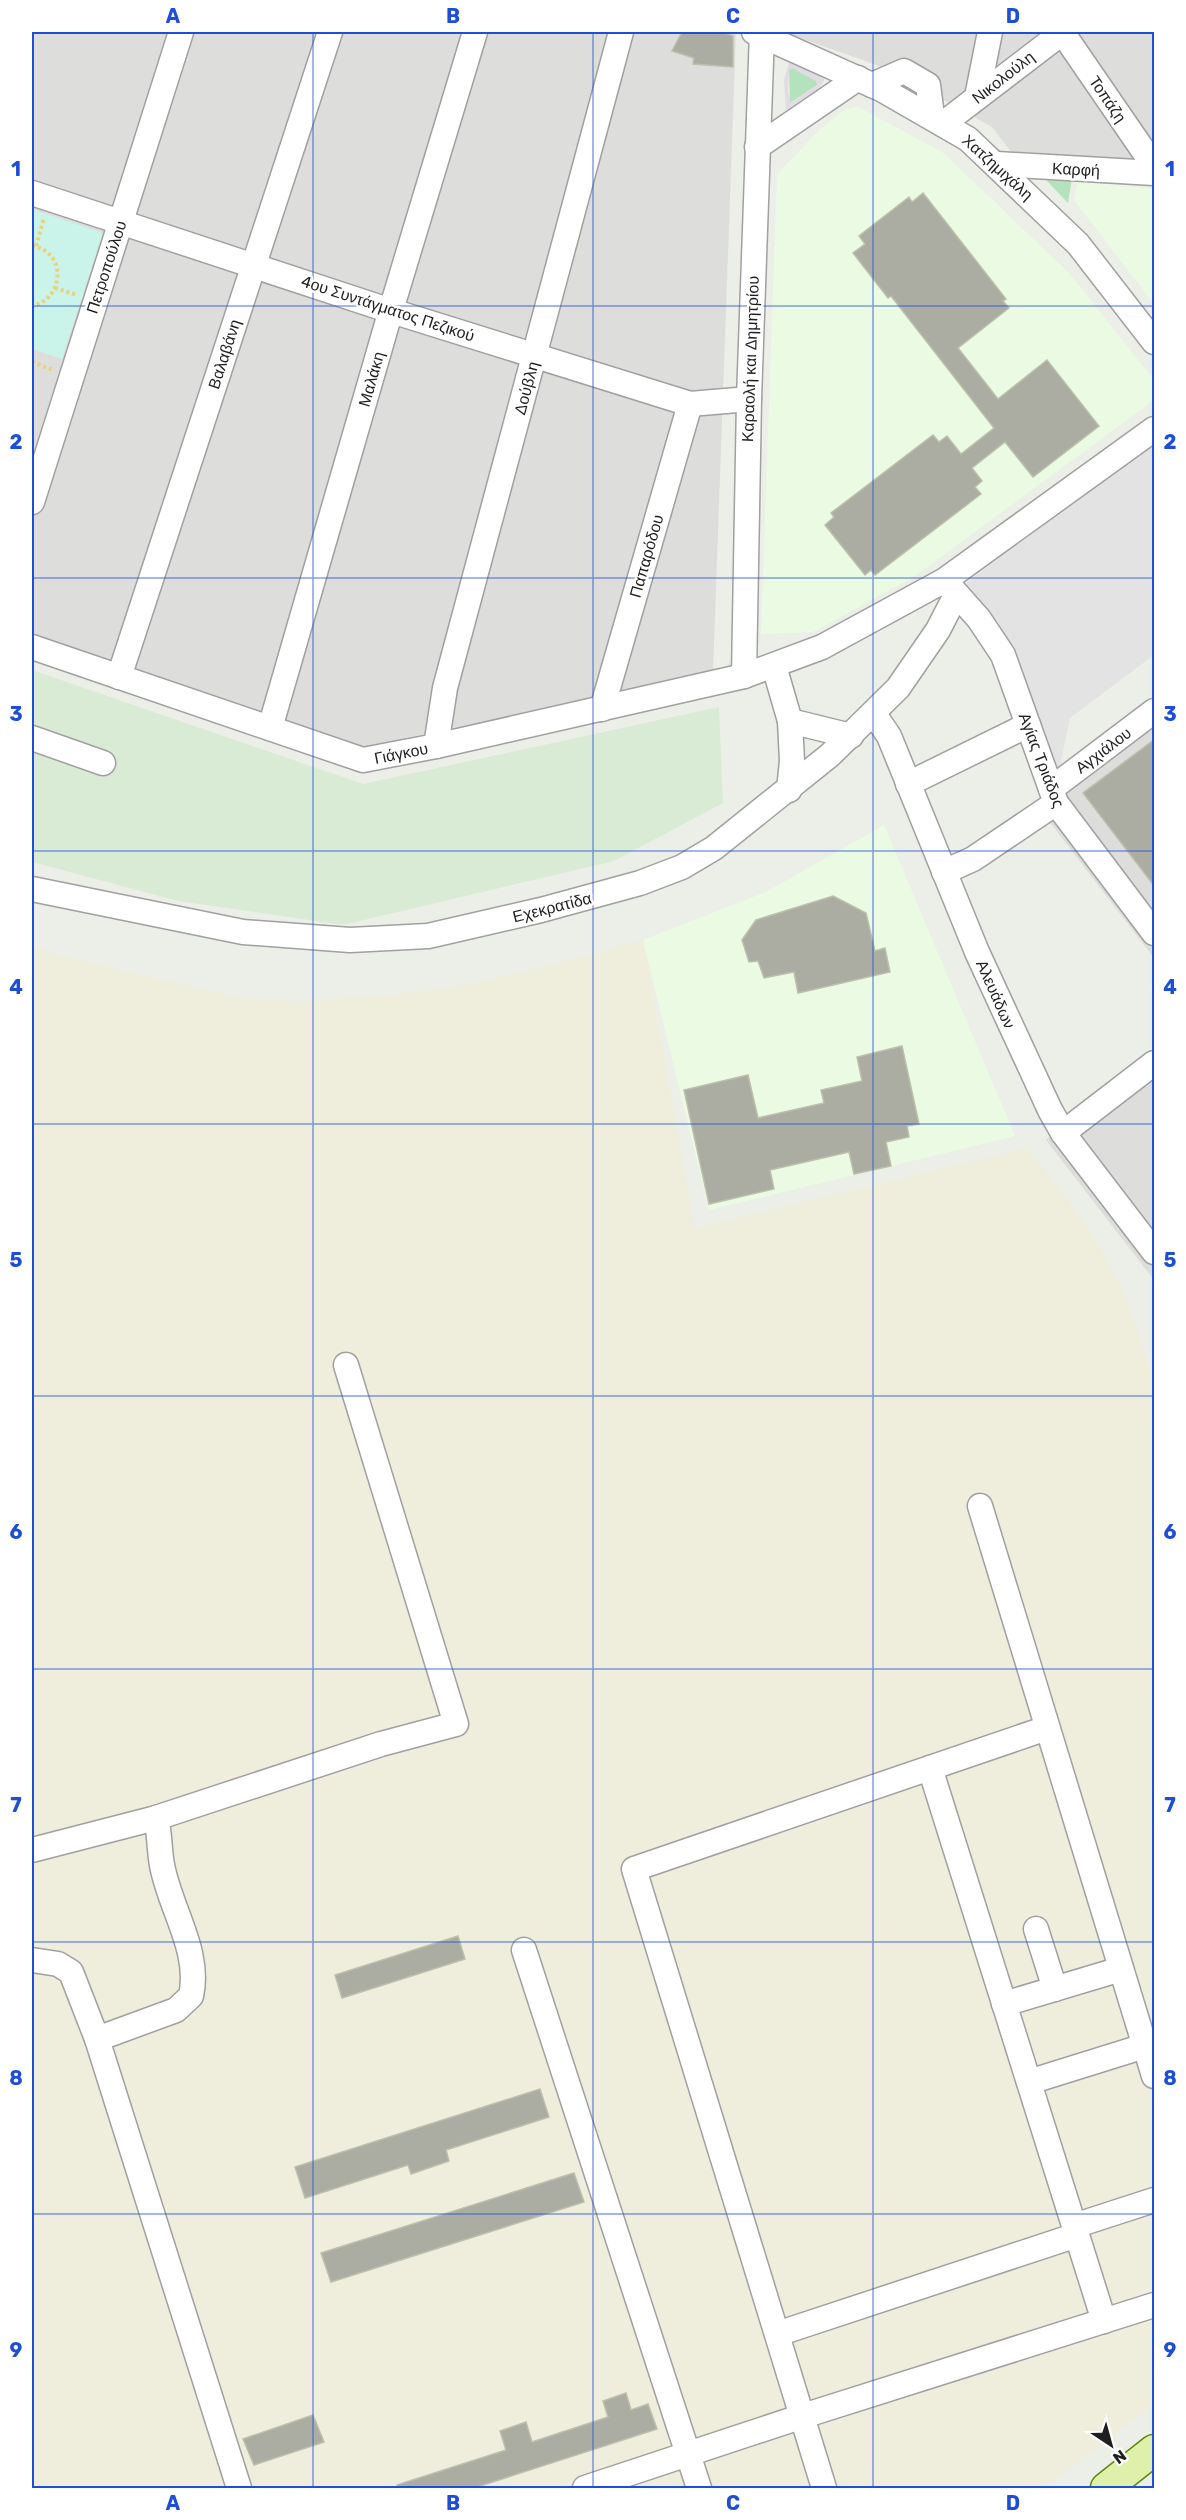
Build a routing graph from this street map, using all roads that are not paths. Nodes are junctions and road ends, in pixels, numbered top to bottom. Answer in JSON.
{"nodes":[{"id":1,"x":181,"y":32,"type":"edge"},
{"id":2,"x":330,"y":32,"type":"edge"},
{"id":3,"x":475,"y":32,"type":"edge"},
{"id":4,"x":621,"y":32,"type":"edge"},
{"id":5,"x":990,"y":32,"type":"edge"},
{"id":6,"x":1063,"y":32,"type":"edge"},
{"id":7,"x":759,"y":33,"type":"edge"},
{"id":8,"x":865,"y":82,"type":"junction"},
{"id":9,"x":977,"y":97,"type":"junction"},
{"id":10,"x":938,"y":119,"type":"junction"},
{"id":11,"x":757,"y":147,"type":"junction"},
{"id":12,"x":997,"y":164,"type":"junction"},
{"id":13,"x":1155,"y":166,"type":"edge"},
{"id":14,"x":1155,"y":173,"type":"edge"},
{"id":15,"x":41,"y":196,"type":"edge"},
{"id":16,"x":121,"y":221,"type":"junction"},
{"id":17,"x":254,"y":264,"type":"junction"},
{"id":18,"x":391,"y":310,"type":"junction"},
{"id":19,"x":1155,"y":342,"type":"edge"},
{"id":20,"x":535,"y":356,"type":"junction"},
{"id":21,"x":749,"y":399,"type":"junction"},
{"id":22,"x":690,"y":404,"type":"junction"},
{"id":23,"x":1155,"y":429,"type":"edge"},
{"id":24,"x":32,"y":502,"type":"edge"},
{"id":25,"x":951,"y":587,"type":"junction"},
{"id":26,"x":32,"y":647,"type":"edge"},
{"id":27,"x":774,"y":666,"type":"junction"},
{"id":28,"x":744,"y":676,"type":"junction"},
{"id":29,"x":118,"y":677,"type":"junction"},
{"id":30,"x":602,"y":709,"type":"junction"},
{"id":31,"x":1155,"y":711,"type":"edge"},
{"id":32,"x":874,"y":714,"type":"junction"},
{"id":33,"x":790,"y":721,"type":"junction"},
{"id":34,"x":1028,"y":725,"type":"junction"},
{"id":35,"x":270,"y":728,"type":"junction"},
{"id":36,"x":851,"y":736,"type":"junction"},
{"id":37,"x":32,"y":738,"type":"edge"},
{"id":38,"x":436,"y":746,"type":"junction"},
{"id":39,"x":103,"y":763,"type":"dead end"},
{"id":40,"x":908,"y":784,"type":"junction"},
{"id":41,"x":789,"y":790,"type":"junction"},
{"id":42,"x":1054,"y":796,"type":"junction"},
{"id":43,"x":944,"y":872,"type":"junction"},
{"id":44,"x":32,"y":889,"type":"edge"},
{"id":45,"x":1155,"y":933,"type":"edge"},
{"id":46,"x":1155,"y":1063,"type":"edge"},
{"id":47,"x":1063,"y":1133,"type":"junction"},
{"id":48,"x":1155,"y":1252,"type":"edge"},
{"id":49,"x":346,"y":1365,"type":"dead end"},
{"id":50,"x":980,"y":1506,"type":"dead end"},
{"id":51,"x":1047,"y":1728,"type":"junction"},
{"id":52,"x":930,"y":1768,"type":"junction"},
{"id":53,"x":156,"y":1818,"type":"junction"},
{"id":54,"x":32,"y":1850,"type":"edge"},
{"id":55,"x":1036,"y":1929,"type":"dead end"},
{"id":56,"x":524,"y":1950,"type":"dead end"},
{"id":57,"x":32,"y":1960,"type":"edge"},
{"id":58,"x":1120,"y":1969,"type":"junction"},
{"id":59,"x":1055,"y":1989,"type":"junction"},
{"id":60,"x":1004,"y":2004,"type":"junction"},
{"id":61,"x":97,"y":2039,"type":"junction"},
{"id":62,"x":1149,"y":2045,"type":"edge"},
{"id":63,"x":1155,"y":2076,"type":"edge"},
{"id":64,"x":1029,"y":2082,"type":"junction"},
{"id":65,"x":1155,"y":2200,"type":"edge"},
{"id":66,"x":1075,"y":2230,"type":"junction"},
{"id":67,"x":1155,"y":2305,"type":"edge"},
{"id":68,"x":1104,"y":2321,"type":"junction"},
{"id":69,"x":777,"y":2334,"type":"junction"},
{"id":70,"x":803,"y":2416,"type":"junction"},
{"id":71,"x":1155,"y":2450,"type":"edge"},
{"id":72,"x":688,"y":2453,"type":"junction"},
{"id":73,"x":1123,"y":2483,"type":"edge"},
{"id":74,"x":239,"y":2488,"type":"edge"},
{"id":75,"x":585,"y":2488,"type":"edge"},
{"id":76,"x":699,"y":2488,"type":"edge"},
{"id":77,"x":824,"y":2488,"type":"edge"}],
"edges":[{"from":1,"to":16,"type":"street","name":"Πετροπούλου"},
{"from":2,"to":17,"type":"street","name":"Βαλαβάνη"},
{"from":3,"to":18,"type":"street","name":"Μαλάκη"},
{"from":4,"to":20,"type":"street","name":"Δούβλη"},
{"from":5,"to":9,"type":"street"},
{"from":6,"to":9,"type":"street","name":"Νικολούλη"},
{"from":6,"to":13,"type":"street","name":"Τοπάζη"},
{"from":7,"to":8,"type":"street","name":"Χατζημιχάλη"},
{"from":7,"to":11,"type":"street","name":"Καραολή και Δημητρίου"},
{"from":8,"to":10,"type":"street","name":"Χατζημιχάλη"},
{"from":8,"to":11,"type":"street"},
{"from":9,"to":10,"type":"street","name":"Νικολούλη"},
{"from":10,"to":12,"type":"street","name":"Χατζημιχάλη"},
{"from":11,"to":21,"type":"street","name":"Καραολή και Δημητρίου"},
{"from":12,"to":14,"type":"street","name":"Καρφή"},
{"from":12,"to":19,"type":"street","name":"Χατζημιχάλη"},
{"from":15,"to":16,"type":"street","name":"4ου Συντάγματος Πεζικού"},
{"from":16,"to":17,"type":"street","name":"4ου Συντάγματος Πεζικού"},
{"from":16,"to":24,"type":"street","name":"Πετροπούλου"},
{"from":17,"to":18,"type":"street","name":"4ου Συντάγματος Πεζικού"},
{"from":17,"to":29,"type":"street","name":"Βαλαβάνη"},
{"from":18,"to":20,"type":"street","name":"4ου Συντάγματος Πεζικού"},
{"from":18,"to":35,"type":"street","name":"Μαλάκη"},
{"from":20,"to":22,"type":"street","name":"4ου Συντάγματος Πεζικού"},
{"from":20,"to":38,"type":"street","name":"Δούβλη"},
{"from":21,"to":22,"type":"street","name":"4ου Συντάγματος Πεζικού"},
{"from":21,"to":28,"type":"street","name":"Καραολή και Δημητρίου"},
{"from":22,"to":30,"type":"street","name":"Παπαρόδου"},
{"from":23,"to":25,"type":"street","name":"Γιάγκου"},
{"from":25,"to":27,"type":"street","name":"Γιάγκου"},
{"from":25,"to":32,"type":"street","name":"Εχεκρατίδα"},
{"from":25,"to":34,"type":"street","name":"Αγίας Τριάδος"},
{"from":26,"to":29,"type":"street","name":"Γιάγκου"},
{"from":27,"to":28,"type":"street","name":"Γιάγκου"},
{"from":27,"to":33,"type":"street"},
{"from":28,"to":30,"type":"street","name":"Γιάγκου"},
{"from":29,"to":35,"type":"street","name":"Γιάγκου"},
{"from":30,"to":38,"type":"street","name":"Γιάγκου"},
{"from":31,"to":42,"type":"street","name":"Αγχιάλου"},
{"from":32,"to":36,"type":"street","name":"Εχεκρατίδα"},
{"from":32,"to":40,"type":"street","name":"Αλευάδων"},
{"from":33,"to":36,"type":"street"},
{"from":33,"to":41,"type":"street"},
{"from":34,"to":40,"type":"street"},
{"from":34,"to":42,"type":"street","name":"Αγίας Τριάδος"},
{"from":35,"to":38,"type":"street","name":"Γιάγκου"},
{"from":36,"to":41,"type":"street","name":"Εχεκρατίδα"},
{"from":37,"to":39,"type":"street"},
{"from":40,"to":43,"type":"street","name":"Αλευάδων"},
{"from":41,"to":44,"type":"street","name":"Εχεκρατίδα"},
{"from":42,"to":43,"type":"street","name":"Αγχιάλου"},
{"from":42,"to":45,"type":"street","name":"Αγίας Τριάδος"},
{"from":43,"to":47,"type":"street","name":"Αλευάδων"},
{"from":46,"to":47,"type":"street"},
{"from":47,"to":48,"type":"street","name":"Αλευάδων"},
{"from":49,"to":53,"type":"street"},
{"from":50,"to":51,"type":"street"},
{"from":51,"to":52,"type":"street"},
{"from":51,"to":58,"type":"street"},
{"from":52,"to":60,"type":"street"},
{"from":52,"to":69,"type":"street"},
{"from":53,"to":54,"type":"street"},
{"from":53,"to":61,"type":"street"},
{"from":55,"to":59,"type":"street"},
{"from":56,"to":72,"type":"street"},
{"from":57,"to":61,"type":"street"},
{"from":58,"to":59,"type":"street"},
{"from":58,"to":62,"type":"street"},
{"from":59,"to":60,"type":"street"},
{"from":60,"to":64,"type":"street"},
{"from":61,"to":74,"type":"street"},
{"from":62,"to":63,"type":"street"},
{"from":62,"to":64,"type":"street"},
{"from":64,"to":66,"type":"street"},
{"from":65,"to":66,"type":"street"},
{"from":66,"to":68,"type":"street"},
{"from":66,"to":69,"type":"street"},
{"from":67,"to":68,"type":"street"},
{"from":68,"to":70,"type":"street"},
{"from":69,"to":70,"type":"street"},
{"from":70,"to":72,"type":"street"},
{"from":70,"to":77,"type":"street"},
{"from":71,"to":73,"type":"main road"},
{"from":72,"to":75,"type":"street"},
{"from":72,"to":76,"type":"street"}]}
